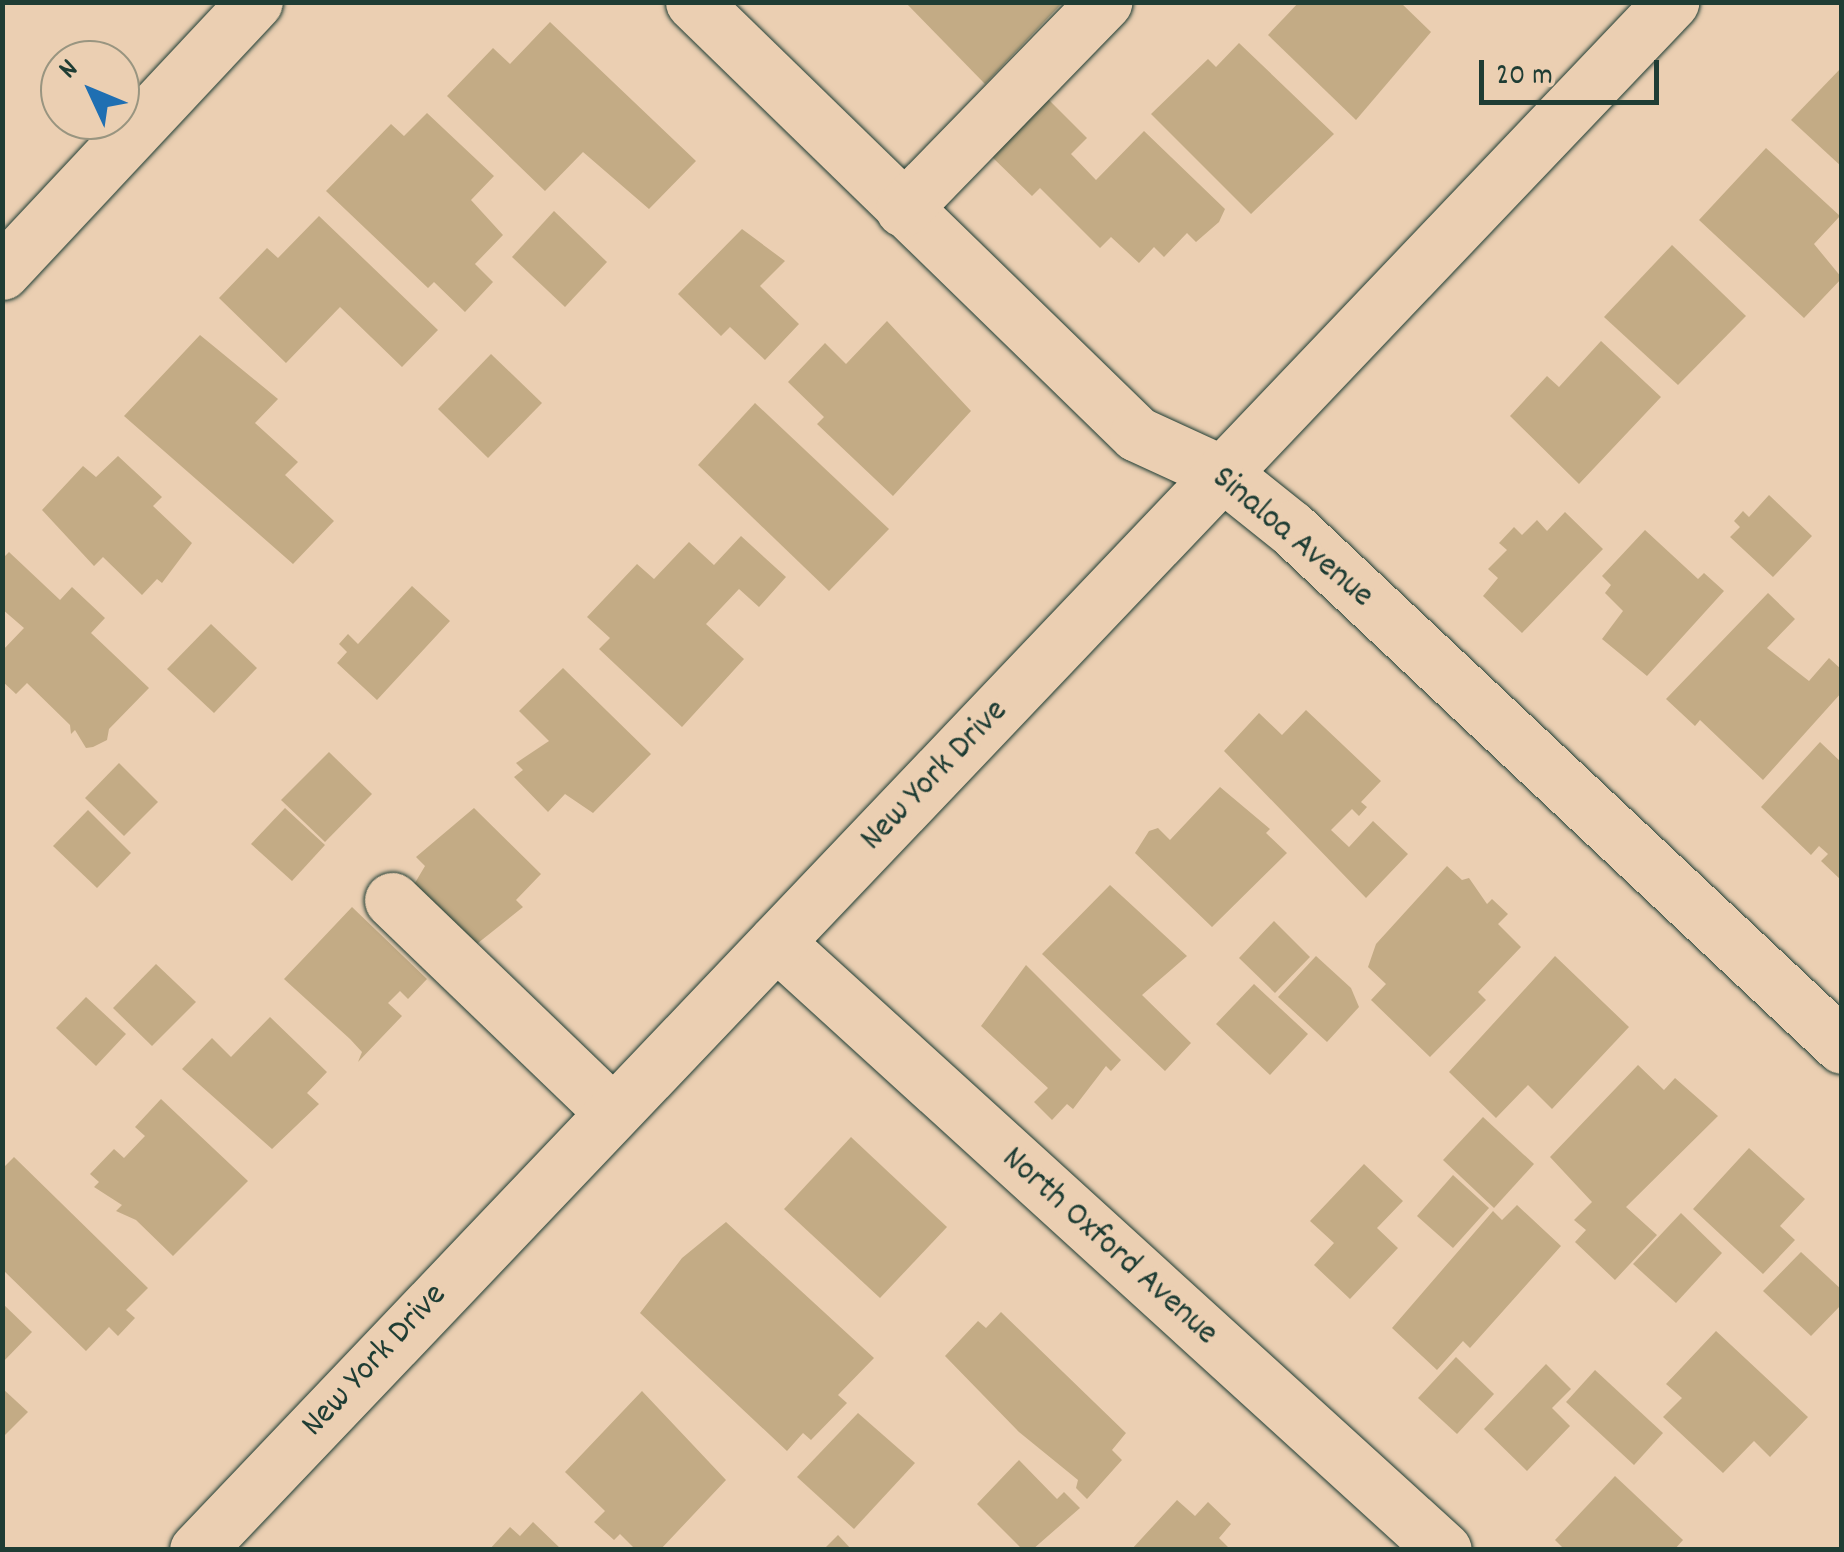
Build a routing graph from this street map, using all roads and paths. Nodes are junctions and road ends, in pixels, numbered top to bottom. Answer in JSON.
{"nodes":[{"id":1,"x":255,"y":2,"type":"edge"},
{"id":2,"x":693,"y":2,"type":"edge"},
{"id":3,"x":1104,"y":2,"type":"edge"},
{"id":4,"x":1672,"y":2,"type":"edge"},
{"id":5,"x":903,"y":210,"type":"junction"},
{"id":6,"x":2,"y":272,"type":"edge"},
{"id":7,"x":1222,"y":473,"type":"junction"},
{"id":8,"x":392,"y":900,"type":"dead end"},
{"id":9,"x":776,"y":942,"type":"junction"},
{"id":10,"x":1842,"y":1046,"type":"edge"},
{"id":11,"x":610,"y":1111,"type":"junction"},
{"id":12,"x":198,"y":1550,"type":"edge"},
{"id":13,"x":1444,"y":1550,"type":"edge"}],
"edges":[{"from":1,"to":6,"type":"street"},
{"from":2,"to":5,"type":"street","name":"Sinaloa Avenue"},
{"from":3,"to":5,"type":"street"},
{"from":4,"to":7,"type":"street","name":"New York Drive"},
{"from":5,"to":7,"type":"street","name":"Sinaloa Avenue"},
{"from":7,"to":9,"type":"street","name":"New York Drive"},
{"from":7,"to":10,"type":"street","name":"Sinaloa Avenue"},
{"from":8,"to":11,"type":"street"},
{"from":9,"to":11,"type":"street","name":"New York Drive"},
{"from":9,"to":13,"type":"street","name":"North Oxford Avenue"},
{"from":11,"to":12,"type":"street","name":"New York Drive"}]}
